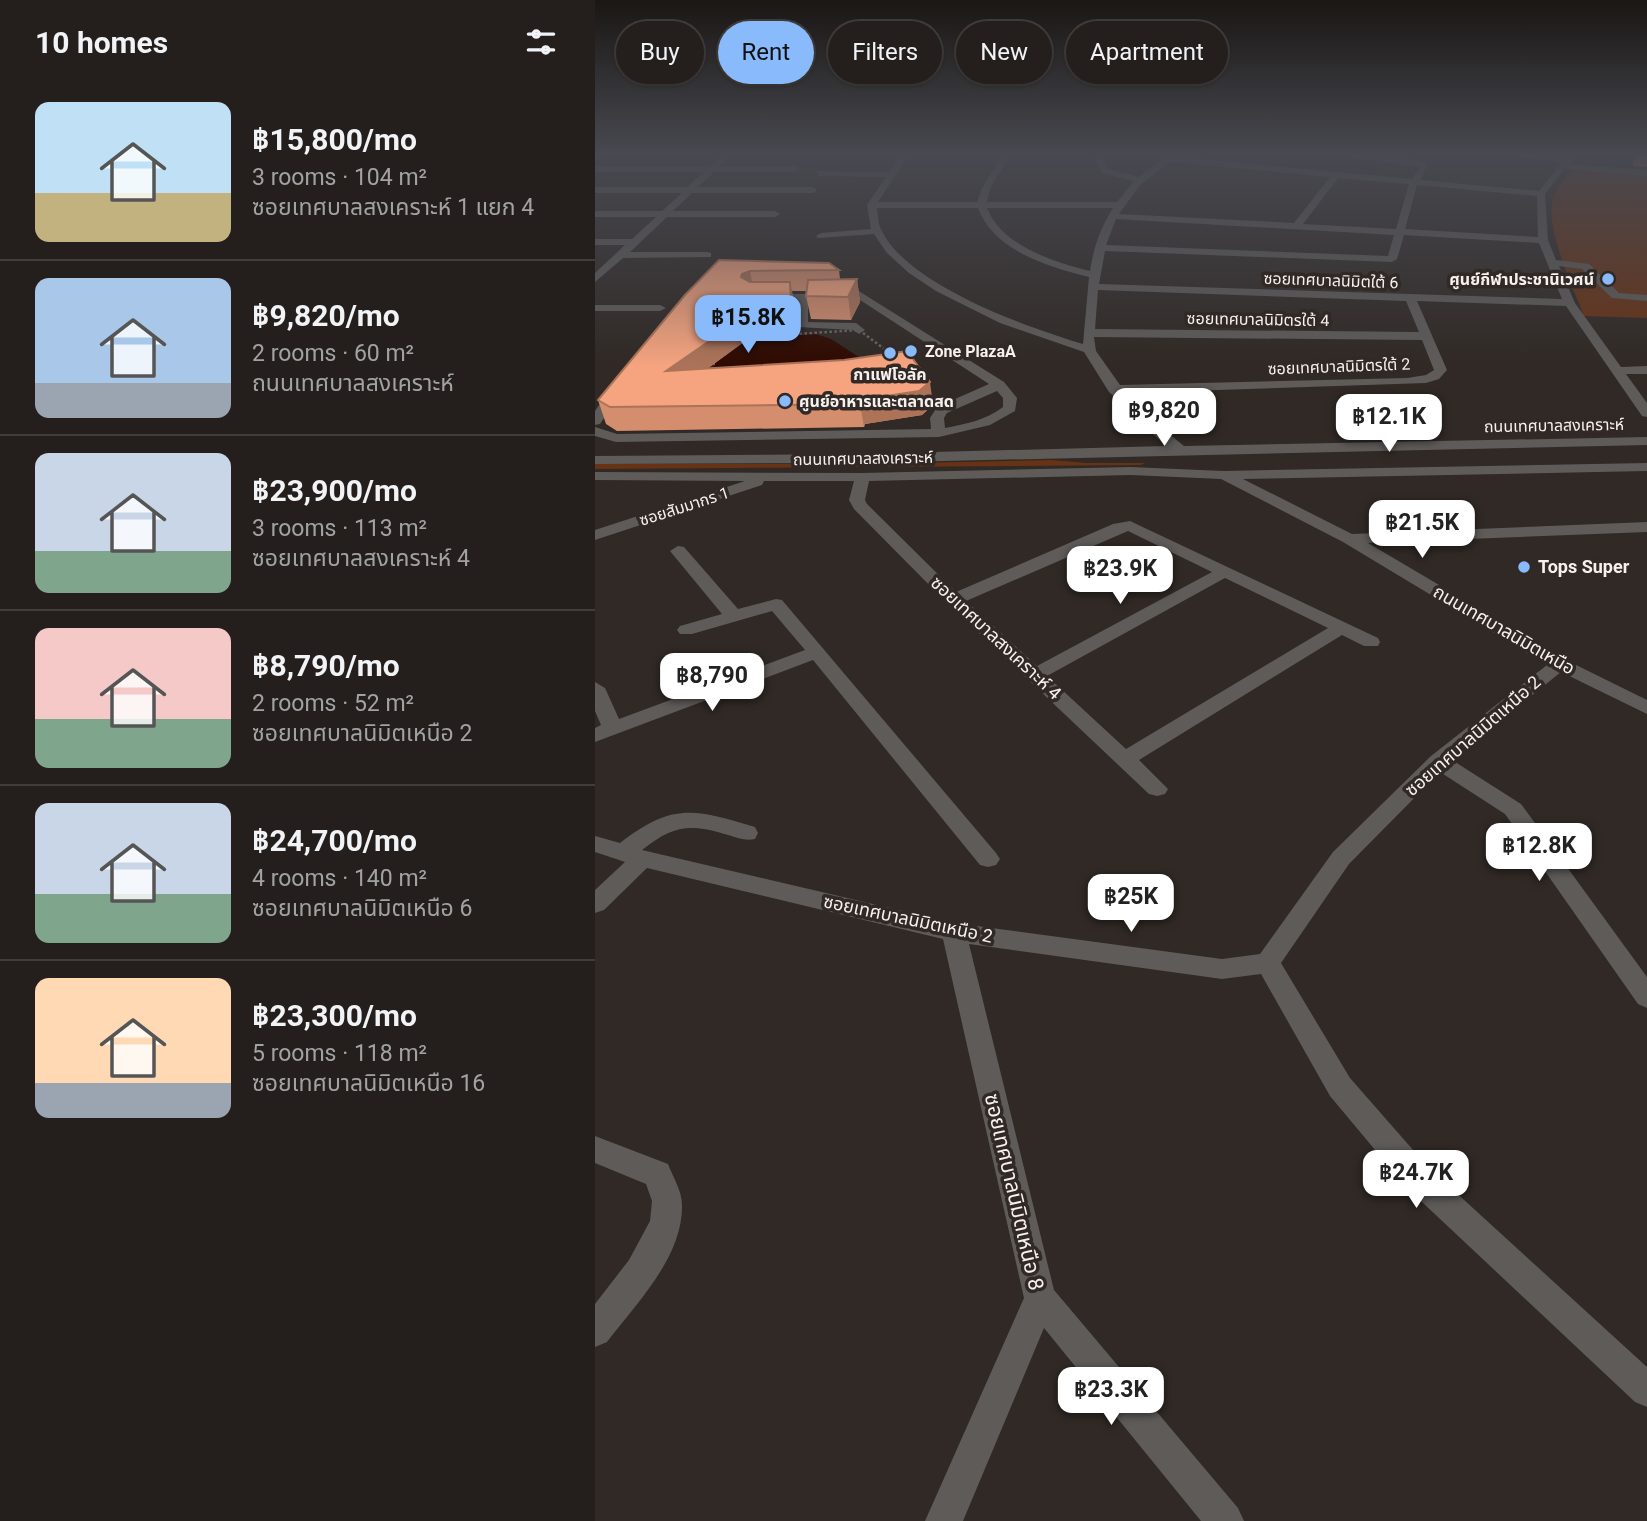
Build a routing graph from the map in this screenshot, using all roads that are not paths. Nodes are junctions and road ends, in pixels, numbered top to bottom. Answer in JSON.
{"nodes":[{"id":1,"x":651,"y":225,"type":"edge"},
{"id":2,"x":876,"y":225,"type":"edge"},
{"id":3,"x":993,"y":225,"type":"edge"},
{"id":4,"x":1108,"y":225,"type":"edge"},
{"id":5,"x":1273,"y":225,"type":"edge"},
{"id":6,"x":1402,"y":225,"type":"edge"},
{"id":7,"x":1542,"y":225,"type":"edge"},
{"id":8,"x":1296,"y":227,"type":"joint"},
{"id":9,"x":877,"y":231,"type":"junction"},
{"id":10,"x":1400,"y":233,"type":"junction"},
{"id":11,"x":821,"y":236,"type":"dead end"},
{"id":12,"x":1543,"y":240,"type":"junction"},
{"id":13,"x":595,"y":242,"type":"edge"},
{"id":14,"x":633,"y":242,"type":"junction"},
{"id":15,"x":1098,"y":248,"type":"junction"},
{"id":16,"x":619,"y":255,"type":"junction"},
{"id":17,"x":708,"y":255,"type":"dead end"},
{"id":18,"x":1550,"y":262,"type":"junction"},
{"id":19,"x":597,"y":275,"type":"edge"},
{"id":20,"x":827,"y":277,"type":"edge"},
{"id":21,"x":1094,"y":281,"type":"junction"},
{"id":22,"x":807,"y":296,"type":"junction"},
{"id":23,"x":860,"y":296,"type":"junction"},
{"id":24,"x":754,"y":297,"type":"edge"},
{"id":25,"x":1410,"y":298,"type":"junction"},
{"id":26,"x":1647,"y":298,"type":"edge"},
{"id":27,"x":1569,"y":303,"type":"junction"},
{"id":28,"x":595,"y":308,"type":"edge"},
{"id":29,"x":660,"y":308,"type":"dead end"},
{"id":30,"x":859,"y":330,"type":"road end"},
{"id":31,"x":1090,"y":333,"type":"junction"},
{"id":32,"x":1426,"y":337,"type":"junction"},
{"id":33,"x":1090,"y":350,"type":"junction"},
{"id":34,"x":1647,"y":370,"type":"edge"},
{"id":35,"x":1615,"y":371,"type":"junction"},
{"id":36,"x":630,"y":373,"type":"edge"},
{"id":37,"x":999,"y":385,"type":"junction"},
{"id":38,"x":1114,"y":389,"type":"junction"},
{"id":39,"x":1010,"y":398,"type":"junction"},
{"id":40,"x":1647,"y":413,"type":"edge"},
{"id":41,"x":960,"y":415,"type":"dead end"},
{"id":42,"x":595,"y":421,"type":"edge"},
{"id":43,"x":595,"y":431,"type":"edge"},
{"id":44,"x":939,"y":433,"type":"junction"},
{"id":45,"x":848,"y":435,"type":"junction"},
{"id":46,"x":1647,"y":441,"type":"edge"},
{"id":47,"x":1178,"y":449,"type":"junction"},
{"id":48,"x":1126,"y":452,"type":"junction"},
{"id":49,"x":1647,"y":457,"type":"edge"},
{"id":50,"x":595,"y":460,"type":"edge"},
{"id":51,"x":837,"y":460,"type":"junction"},
{"id":52,"x":1202,"y":461,"type":"junction"},
{"id":53,"x":1647,"y":467,"type":"edge"},
{"id":54,"x":1131,"y":471,"type":"junction"},
{"id":55,"x":1223,"y":475,"type":"junction"},
{"id":56,"x":595,"y":476,"type":"edge"},
{"id":57,"x":771,"y":476,"type":"junction"},
{"id":58,"x":862,"y":477,"type":"junction"},
{"id":59,"x":595,"y":525,"type":"edge"},
{"id":60,"x":625,"y":525,"type":"junction"},
{"id":61,"x":1647,"y":527,"type":"edge"},
{"id":62,"x":595,"y":535,"type":"edge"},
{"id":63,"x":1349,"y":539,"type":"junction"},
{"id":64,"x":678,"y":551,"type":"dead end"},
{"id":65,"x":1224,"y":572,"type":"junction"},
{"id":66,"x":954,"y":600,"type":"junction"},
{"id":67,"x":733,"y":615,"type":"junction"},
{"id":68,"x":1341,"y":628,"type":"junction"},
{"id":69,"x":686,"y":629,"type":"dead end"},
{"id":70,"x":1371,"y":642,"type":"dead end"},
{"id":71,"x":815,"y":653,"type":"junction"},
{"id":72,"x":1559,"y":663,"type":"junction"},
{"id":73,"x":1035,"y":675,"type":"junction"},
{"id":74,"x":595,"y":688,"type":"edge"},
{"id":75,"x":1644,"y":704,"type":"edge"},
{"id":76,"x":604,"y":732,"type":"edge"},
{"id":77,"x":1125,"y":759,"type":"junction"},
{"id":78,"x":1438,"y":761,"type":"junction"},
{"id":79,"x":1157,"y":789,"type":"dead end"},
{"id":80,"x":747,"y":833,"type":"dead end"},
{"id":81,"x":595,"y":844,"type":"edge"},
{"id":82,"x":632,"y":856,"type":"junction"},
{"id":83,"x":988,"y":859,"type":"dead end"},
{"id":84,"x":595,"y":904,"type":"edge"},
{"id":85,"x":954,"y":932,"type":"junction"},
{"id":86,"x":1268,"y":963,"type":"junction"},
{"id":87,"x":1647,"y":996,"type":"edge"},
{"id":88,"x":595,"y":1149,"type":"edge"},
{"id":89,"x":1040,"y":1298,"type":"junction"},
{"id":90,"x":595,"y":1330,"type":"edge"},
{"id":91,"x":1647,"y":1390,"type":"edge"},
{"id":92,"x":944,"y":1521,"type":"edge"},
{"id":93,"x":1225,"y":1521,"type":"edge"}],
"edges":[{"from":1,"to":14,"type":"street"},
{"from":2,"to":9,"type":"street"},
{"from":3,"to":21,"type":"street","name":"ซอยเทศบาลนิมิตใต้ 6"},
{"from":4,"to":15,"type":"street"},
{"from":5,"to":8,"type":"street"},
{"from":6,"to":10,"type":"street"},
{"from":7,"to":12,"type":"street"},
{"from":8,"to":10,"type":"street"},
{"from":9,"to":11,"type":"street"},
{"from":9,"to":33,"type":"street"},
{"from":10,"to":12,"type":"street"},
{"from":10,"to":15,"type":"street"},
{"from":12,"to":18,"type":"street"},
{"from":13,"to":14,"type":"street"},
{"from":14,"to":16,"type":"street"},
{"from":15,"to":21,"type":"street"},
{"from":16,"to":17,"type":"street"},
{"from":16,"to":19,"type":"street"},
{"from":18,"to":26,"type":"street"},
{"from":18,"to":27,"type":"street"},
{"from":20,"to":23,"type":"street"},
{"from":21,"to":25,"type":"street","name":"ซอยเทศบาลนิมิตใต้ 6"},
{"from":21,"to":31,"type":"street"},
{"from":22,"to":23,"type":"street"},
{"from":22,"to":24,"type":"street"},
{"from":22,"to":30,"type":"street"},
{"from":23,"to":37,"type":"street"},
{"from":25,"to":27,"type":"street","name":"ซอยเทศบาลนิมิตใต้ 6"},
{"from":25,"to":32,"type":"street","name":"ซอยเทศบาลนิมิตรใต้ 2"},
{"from":27,"to":35,"type":"street"},
{"from":28,"to":29,"type":"street"},
{"from":31,"to":32,"type":"street","name":"ซอยเทศบาลนิมิตรใต้ 4"},
{"from":31,"to":33,"type":"street"},
{"from":32,"to":38,"type":"street","name":"ซอยเทศบาลนิมิตรใต้ 2"},
{"from":33,"to":38,"type":"street"},
{"from":34,"to":35,"type":"street"},
{"from":35,"to":40,"type":"street"},
{"from":36,"to":42,"type":"street"},
{"from":37,"to":39,"type":"street"},
{"from":37,"to":44,"type":"street"},
{"from":38,"to":47,"type":"street"},
{"from":39,"to":41,"type":"street"},
{"from":39,"to":44,"type":"street"},
{"from":43,"to":45,"type":"street"},
{"from":44,"to":45,"type":"street"},
{"from":45,"to":51,"type":"street"},
{"from":46,"to":47,"type":"street","name":"ถนนเทศบาลสงเคราะห์"},
{"from":47,"to":48,"type":"street","name":"ถนนเทศบาลสงเคราะห์"},
{"from":47,"to":52,"type":"street","name":"ถนนเทศบาลนิมิตเหนือ"},
{"from":48,"to":51,"type":"street","name":"ถนนเทศบาลสงเคราะห์"},
{"from":48,"to":52,"type":"street","name":"ถนนเทศบาลสงเคราะห์"},
{"from":49,"to":52,"type":"street","name":"ถนนเทศบาลสงเคราะห์"},
{"from":50,"to":51,"type":"street","name":"ถนนเทศบาลสงเคราะห์"},
{"from":52,"to":54,"type":"street","name":"ถนนเทศบาลสงเคราะห์"},
{"from":52,"to":55,"type":"street","name":"ถนนเทศบาลนิมิตเหนือ"},
{"from":53,"to":55,"type":"street","name":"ถนนเทศบาลสงเคราะห์"},
{"from":54,"to":55,"type":"street","name":"ถนนเทศบาลสงเคราะห์"},
{"from":54,"to":58,"type":"street","name":"ถนนเทศบาลสงเคราะห์"},
{"from":55,"to":63,"type":"street","name":"ถนนเทศบาลนิมิตเหนือ"},
{"from":56,"to":57,"type":"street","name":"ถนนเทศบาลสงเคราะห์"},
{"from":57,"to":58,"type":"street","name":"ถนนเทศบาลสงเคราะห์"},
{"from":57,"to":60,"type":"street","name":"ซอยสัมมากร 1"},
{"from":58,"to":66,"type":"street","name":"ซอยเทศบาลสงเคราะห์ 4"},
{"from":59,"to":60,"type":"street"},
{"from":60,"to":62,"type":"street","name":"ซอยสัมมากร 1"},
{"from":61,"to":63,"type":"street"},
{"from":63,"to":72,"type":"street","name":"ถนนเทศบาลนิมิตเหนือ"},
{"from":64,"to":67,"type":"street"},
{"from":65,"to":66,"type":"street"},
{"from":65,"to":68,"type":"street"},
{"from":65,"to":73,"type":"street"},
{"from":66,"to":73,"type":"street","name":"ซอยเทศบาลสงเคราะห์ 4"},
{"from":67,"to":69,"type":"street"},
{"from":67,"to":71,"type":"street"},
{"from":68,"to":70,"type":"street"},
{"from":68,"to":77,"type":"street"},
{"from":71,"to":76,"type":"street"},
{"from":71,"to":83,"type":"street"},
{"from":72,"to":75,"type":"street","name":"ถนนเทศบาลนิมิตเหนือ"},
{"from":72,"to":78,"type":"street","name":"ซอยเทศบาลนิมิตเหนือ 2"},
{"from":73,"to":77,"type":"street","name":"ซอยเทศบาลสงเคราะห์ 4"},
{"from":74,"to":76,"type":"street"},
{"from":77,"to":79,"type":"street","name":"ซอยเทศบาลสงเคราะห์ 4"},
{"from":78,"to":86,"type":"street","name":"ซอยเทศบาลนิมิตเหนือ 2"},
{"from":78,"to":87,"type":"street"},
{"from":80,"to":82,"type":"street"},
{"from":81,"to":82,"type":"street","name":"ซอยเทศบาลนิมิตเหนือ 2"},
{"from":82,"to":84,"type":"street"},
{"from":82,"to":85,"type":"street","name":"ซอยเทศบาลนิมิตเหนือ 2"},
{"from":85,"to":86,"type":"street","name":"ซอยเทศบาลนิมิตเหนือ 2"},
{"from":85,"to":89,"type":"street","name":"ซอยเทศบาลนิมิตเหนือ 8"},
{"from":86,"to":91,"type":"street"},
{"from":88,"to":90,"type":"street"},
{"from":89,"to":92,"type":"street","name":"ซอยเทศบาลนิมิตเหนือ 8"},
{"from":89,"to":93,"type":"street"}]}
